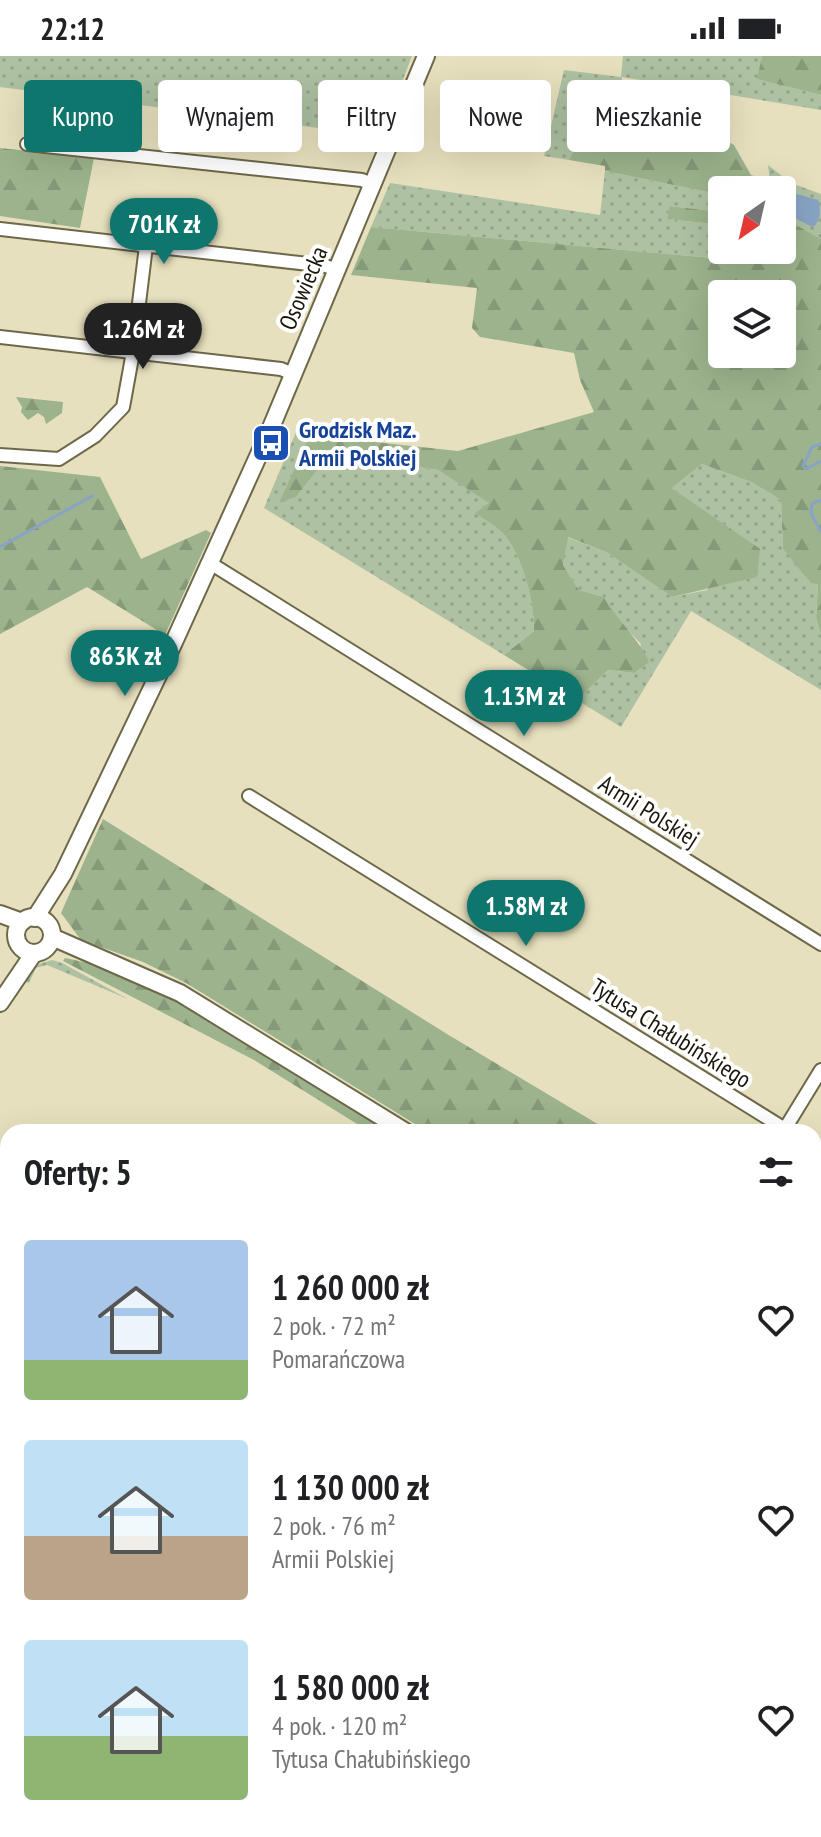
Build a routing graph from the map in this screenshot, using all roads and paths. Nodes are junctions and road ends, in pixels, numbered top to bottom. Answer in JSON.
{"nodes":[{"id":1,"x":426,"y":56,"type":"edge"},
{"id":2,"x":102,"y":152,"type":"edge"},
{"id":3,"x":373,"y":185,"type":"junction"},
{"id":4,"x":0,"y":229,"type":"edge"},
{"id":5,"x":146,"y":246,"type":"junction"},
{"id":6,"x":336,"y":270,"type":"junction"},
{"id":7,"x":0,"y":337,"type":"edge"},
{"id":8,"x":133,"y":352,"type":"junction"},
{"id":9,"x":293,"y":374,"type":"junction"},
{"id":10,"x":0,"y":455,"type":"edge"},
{"id":11,"x":210,"y":563,"type":"junction"},
{"id":12,"x":249,"y":796,"type":"dead end"},
{"id":13,"x":0,"y":914,"type":"edge"},
{"id":14,"x":0,"y":924,"type":"edge"},
{"id":15,"x":34,"y":936,"type":"junction"},
{"id":16,"x":821,"y":944,"type":"edge"},
{"id":17,"x":6,"y":984,"type":"edge"},
{"id":18,"x":0,"y":1002,"type":"edge"},
{"id":19,"x":821,"y":1070,"type":"edge"},
{"id":20,"x":393,"y":1124,"type":"edge"},
{"id":21,"x":774,"y":1124,"type":"edge"},
{"id":22,"x":788,"y":1124,"type":"edge"}],
"edges":[{"from":1,"to":3,"type":"street","name":"Osowiecka"},
{"from":2,"to":3,"type":"street"},
{"from":3,"to":6,"type":"street","name":"Osowiecka"},
{"from":4,"to":5,"type":"street"},
{"from":5,"to":6,"type":"street"},
{"from":5,"to":8,"type":"street"},
{"from":6,"to":9,"type":"street","name":"Osowiecka"},
{"from":7,"to":8,"type":"street"},
{"from":8,"to":9,"type":"street"},
{"from":8,"to":10,"type":"street"},
{"from":9,"to":11,"type":"street","name":"Osowiecka"},
{"from":11,"to":15,"type":"street","name":"Osowiecka"},
{"from":11,"to":16,"type":"street","name":"Armii Polskiej"},
{"from":12,"to":21,"type":"street","name":"Tytusa Chałubińskiego"},
{"from":13,"to":15,"type":"street"},
{"from":14,"to":15,"type":"street"},
{"from":15,"to":17,"type":"street","name":"Osowiecka"},
{"from":15,"to":20,"type":"street"},
{"from":17,"to":18,"type":"street","name":"Osowiecka"},
{"from":19,"to":22,"type":"street"}]}
